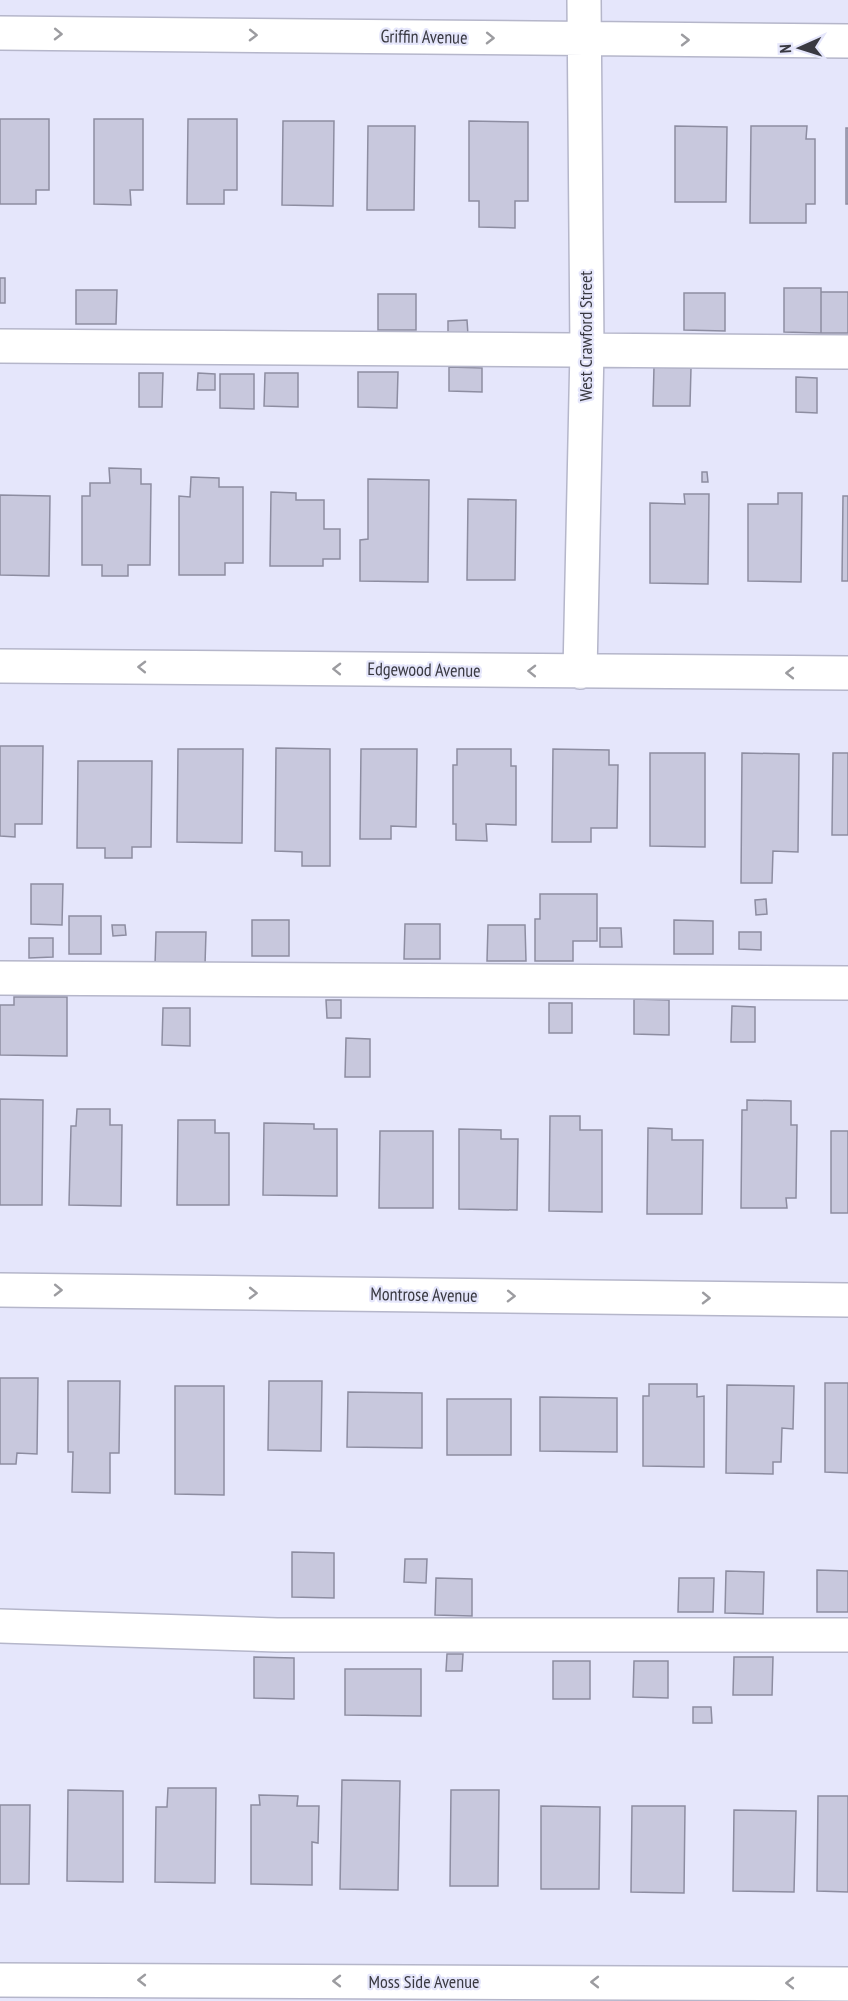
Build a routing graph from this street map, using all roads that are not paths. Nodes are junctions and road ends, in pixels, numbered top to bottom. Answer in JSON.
{"nodes":[{"id":1,"x":584,"y":0,"type":"edge"},
{"id":2,"x":0,"y":33,"type":"edge"},
{"id":3,"x":584,"y":39,"type":"junction"},
{"id":4,"x":848,"y":41,"type":"edge"},
{"id":5,"x":0,"y":346,"type":"edge"},
{"id":6,"x":587,"y":349,"type":"junction"},
{"id":7,"x":848,"y":352,"type":"edge"},
{"id":8,"x":0,"y":666,"type":"edge"},
{"id":9,"x":580,"y":672,"type":"junction"},
{"id":10,"x":848,"y":673,"type":"edge"},
{"id":11,"x":0,"y":978,"type":"edge"},
{"id":12,"x":848,"y":983,"type":"edge"},
{"id":13,"x":0,"y":1290,"type":"edge"},
{"id":14,"x":848,"y":1300,"type":"edge"},
{"id":15,"x":0,"y":1626,"type":"edge"},
{"id":16,"x":848,"y":1635,"type":"edge"},
{"id":17,"x":0,"y":1980,"type":"edge"},
{"id":18,"x":848,"y":1984,"type":"edge"}],
"edges":[{"from":1,"to":3,"type":"street","name":"West Crawford Street"},
{"from":2,"to":3,"type":"street","name":"Griffin Avenue","one_way":true},
{"from":3,"to":4,"type":"street","name":"Griffin Avenue","one_way":true},
{"from":3,"to":6,"type":"street","name":"West Crawford Street"},
{"from":5,"to":6,"type":"street"},
{"from":6,"to":7,"type":"street"},
{"from":6,"to":9,"type":"street","name":"West Crawford Street"},
{"from":9,"to":8,"type":"street","name":"Edgewood Avenue","one_way":true},
{"from":10,"to":9,"type":"street","name":"Edgewood Avenue","one_way":true},
{"from":11,"to":12,"type":"street"},
{"from":13,"to":14,"type":"street","name":"Montrose Avenue","one_way":true},
{"from":15,"to":16,"type":"street"},
{"from":18,"to":17,"type":"street","name":"Moss Side Avenue","one_way":true}]}
